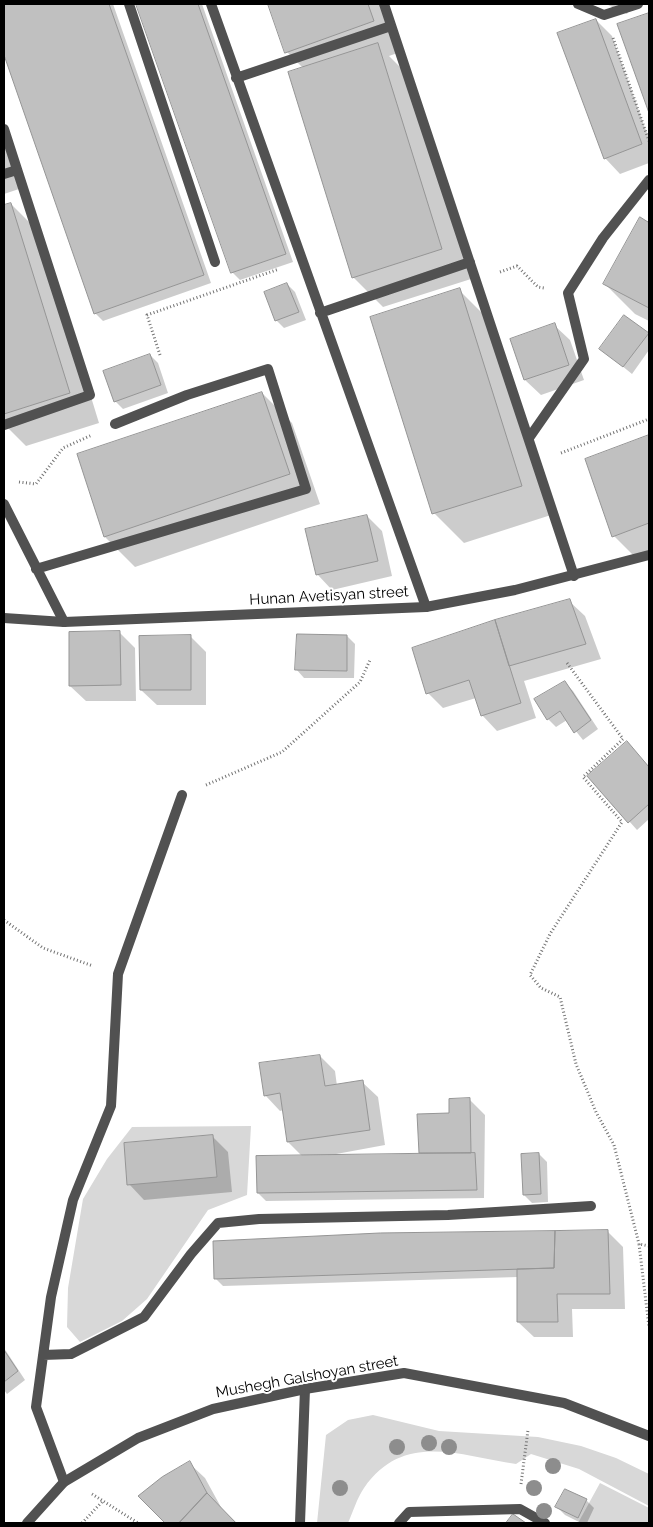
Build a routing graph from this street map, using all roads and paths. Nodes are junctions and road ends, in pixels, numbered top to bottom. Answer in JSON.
{"nodes":[{"id":1,"x":129,"y":4,"type":"edge"},
{"id":2,"x":211,"y":4,"type":"edge"},
{"id":3,"x":384,"y":4,"type":"edge"},
{"id":4,"x":578,"y":4,"type":"edge"},
{"id":5,"x":638,"y":4,"type":"edge"},
{"id":6,"x":604,"y":15,"type":"junction"},
{"id":7,"x":391,"y":26,"type":"junction"},
{"id":8,"x":236,"y":78,"type":"junction"},
{"id":9,"x":4,"y":129,"type":"edge"},
{"id":10,"x":649,"y":141,"type":"edge"},
{"id":11,"x":17,"y":170,"type":"junction"},
{"id":12,"x":4,"y":174,"type":"edge"},
{"id":13,"x":649,"y":180,"type":"edge"},
{"id":14,"x":215,"y":262,"type":"dead end"},
{"id":15,"x":470,"y":262,"type":"junction"},
{"id":16,"x":251,"y":279,"type":"dead end"},
{"id":17,"x":476,"y":282,"type":"junction"},
{"id":18,"x":538,"y":287,"type":"dead end"},
{"id":19,"x":320,"y":313,"type":"junction"},
{"id":20,"x":160,"y":355,"type":"dead end"},
{"id":21,"x":649,"y":419,"type":"edge"},
{"id":22,"x":115,"y":424,"type":"joint"},
{"id":23,"x":4,"y":425,"type":"edge"},
{"id":24,"x":528,"y":438,"type":"junction"},
{"id":25,"x":538,"y":462,"type":"junction"},
{"id":26,"x":12,"y":481,"type":"dead end"},
{"id":27,"x":4,"y":504,"type":"edge"},
{"id":28,"x":649,"y":555,"type":"edge"},
{"id":29,"x":36,"y":569,"type":"junction"},
{"id":30,"x":574,"y":576,"type":"junction"},
{"id":31,"x":426,"y":607,"type":"junction"},
{"id":32,"x":4,"y":618,"type":"edge"},
{"id":33,"x":64,"y":622,"type":"junction"},
{"id":34,"x":370,"y":660,"type":"dead end"},
{"id":35,"x":567,"y":664,"type":"dead end"},
{"id":36,"x":182,"y":795,"type":"joint"},
{"id":37,"x":4,"y":920,"type":"edge"},
{"id":38,"x":118,"y":974,"type":"junction"},
{"id":39,"x":591,"y":1206,"type":"dead end"},
{"id":40,"x":640,"y":1244,"type":"junction"},
{"id":41,"x":649,"y":1246,"type":"edge"},
{"id":42,"x":649,"y":1327,"type":"edge"},
{"id":43,"x":43,"y":1355,"type":"junction"},
{"id":44,"x":305,"y":1389,"type":"junction"},
{"id":45,"x":528,"y":1430,"type":"dead end"},
{"id":46,"x":649,"y":1436,"type":"edge"},
{"id":47,"x":68,"y":1480,"type":"junction"},
{"id":48,"x":102,"y":1502,"type":"junction"},
{"id":49,"x":520,"y":1509,"type":"junction"},
{"id":50,"x":26,"y":1523,"type":"edge"},
{"id":51,"x":82,"y":1523,"type":"edge"},
{"id":52,"x":138,"y":1523,"type":"edge"},
{"id":53,"x":300,"y":1523,"type":"edge"},
{"id":54,"x":400,"y":1523,"type":"edge"},
{"id":55,"x":545,"y":1523,"type":"edge"}],
"edges":[{"from":1,"to":14,"type":"street"},
{"from":2,"to":8,"type":"street"},
{"from":3,"to":7,"type":"street"},
{"from":4,"to":6,"type":"street"},
{"from":5,"to":6,"type":"street"},
{"from":6,"to":10,"type":"path"},
{"from":7,"to":8,"type":"street"},
{"from":7,"to":15,"type":"street"},
{"from":8,"to":19,"type":"street"},
{"from":9,"to":11,"type":"street"},
{"from":11,"to":12,"type":"street"},
{"from":11,"to":23,"type":"street"},
{"from":13,"to":24,"type":"street"},
{"from":15,"to":17,"type":"street"},
{"from":15,"to":19,"type":"street"},
{"from":16,"to":20,"type":"path"},
{"from":17,"to":18,"type":"path"},
{"from":17,"to":24,"type":"street"},
{"from":19,"to":31,"type":"street"},
{"from":21,"to":25,"type":"path"},
{"from":22,"to":26,"type":"path"},
{"from":22,"to":29,"type":"street"},
{"from":24,"to":25,"type":"street"},
{"from":25,"to":30,"type":"street"},
{"from":27,"to":29,"type":"street"},
{"from":28,"to":30,"type":"street","name":"Hunan Avetisyan street"},
{"from":29,"to":33,"type":"street"},
{"from":30,"to":31,"type":"street","name":"Hunan Avetisyan street"},
{"from":31,"to":33,"type":"street","name":"Hunan Avetisyan street"},
{"from":32,"to":33,"type":"street","name":"Hunan Avetisyan street"},
{"from":34,"to":36,"type":"path"},
{"from":35,"to":40,"type":"path"},
{"from":36,"to":38,"type":"street"},
{"from":37,"to":38,"type":"path"},
{"from":38,"to":43,"type":"street"},
{"from":39,"to":43,"type":"street"},
{"from":40,"to":41,"type":"path"},
{"from":40,"to":42,"type":"path"},
{"from":43,"to":47,"type":"street"},
{"from":44,"to":46,"type":"street","name":"Mushegh Galshoyan street"},
{"from":44,"to":47,"type":"street","name":"Mushegh Galshoyan street"},
{"from":44,"to":53,"type":"street"},
{"from":45,"to":49,"type":"path"},
{"from":47,"to":48,"type":"path"},
{"from":47,"to":50,"type":"street","name":"Mushegh Galshoyan street"},
{"from":48,"to":51,"type":"path"},
{"from":48,"to":52,"type":"path"},
{"from":49,"to":54,"type":"street"},
{"from":49,"to":55,"type":"street"}]}
